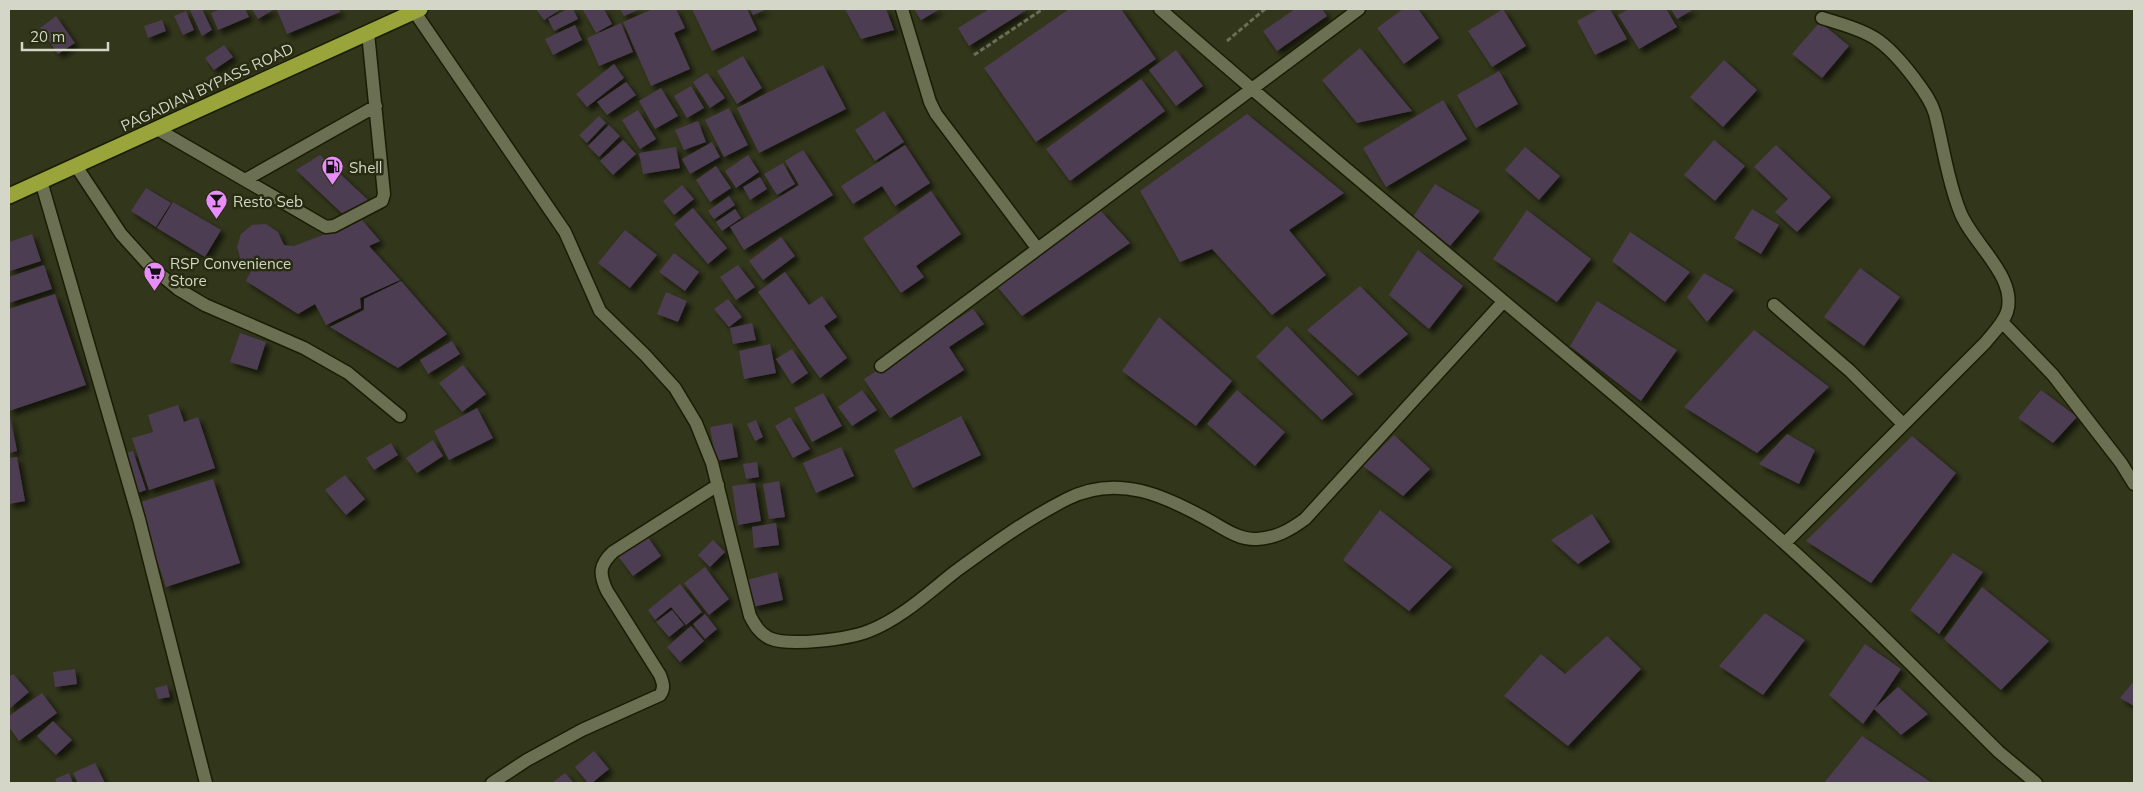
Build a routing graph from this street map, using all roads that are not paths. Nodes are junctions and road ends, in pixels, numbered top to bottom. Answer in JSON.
{"nodes":[{"id":1,"x":902,"y":9,"type":"edge"},
{"id":2,"x":1160,"y":9,"type":"edge"},
{"id":3,"x":1360,"y":9,"type":"edge"},
{"id":4,"x":417,"y":10,"type":"edge"},
{"id":5,"x":1822,"y":18,"type":"dead end"},
{"id":6,"x":368,"y":33,"type":"junction"},
{"id":7,"x":1252,"y":91,"type":"junction"},
{"id":8,"x":376,"y":106,"type":"junction"},
{"id":9,"x":157,"y":129,"type":"junction"},
{"id":10,"x":76,"y":166,"type":"junction"},
{"id":11,"x":245,"y":180,"type":"junction"},
{"id":12,"x":42,"y":181,"type":"junction"},
{"id":13,"x":9,"y":196,"type":"edge"},
{"id":14,"x":1037,"y":248,"type":"junction"},
{"id":15,"x":1503,"y":302,"type":"junction"},
{"id":16,"x":1774,"y":305,"type":"dead end"},
{"id":17,"x":2002,"y":322,"type":"junction"},
{"id":18,"x":880,"y":366,"type":"dead end"},
{"id":19,"x":400,"y":416,"type":"dead end"},
{"id":20,"x":1903,"y":424,"type":"junction"},
{"id":21,"x":2134,"y":484,"type":"edge"},
{"id":22,"x":718,"y":485,"type":"junction"},
{"id":23,"x":1785,"y":543,"type":"junction"},
{"id":24,"x":206,"y":783,"type":"edge"},
{"id":25,"x":492,"y":783,"type":"edge"},
{"id":26,"x":2036,"y":783,"type":"edge"}],
"edges":[{"from":1,"to":14,"type":"street"},
{"from":2,"to":7,"type":"street"},
{"from":3,"to":7,"type":"street"},
{"from":4,"to":6,"type":"highway","name":"PAGADIAN BYPASS ROAD"},
{"from":4,"to":22,"type":"street"},
{"from":5,"to":17,"type":"street"},
{"from":6,"to":8,"type":"street"},
{"from":6,"to":9,"type":"highway","name":"PAGADIAN BYPASS ROAD"},
{"from":7,"to":14,"type":"street"},
{"from":7,"to":15,"type":"street"},
{"from":8,"to":11,"type":"street"},
{"from":8,"to":11,"type":"street"},
{"from":9,"to":10,"type":"highway","name":"PAGADIAN BYPASS ROAD"},
{"from":9,"to":11,"type":"street"},
{"from":10,"to":12,"type":"highway","name":"PAGADIAN BYPASS ROAD"},
{"from":10,"to":19,"type":"street"},
{"from":12,"to":13,"type":"highway","name":"PAGADIAN BYPASS ROAD"},
{"from":12,"to":24,"type":"street"},
{"from":14,"to":18,"type":"street"},
{"from":15,"to":22,"type":"street"},
{"from":15,"to":23,"type":"street"},
{"from":16,"to":20,"type":"street"},
{"from":17,"to":20,"type":"street"},
{"from":17,"to":21,"type":"street"},
{"from":20,"to":23,"type":"street"},
{"from":22,"to":25,"type":"street"},
{"from":23,"to":26,"type":"street"}]}
